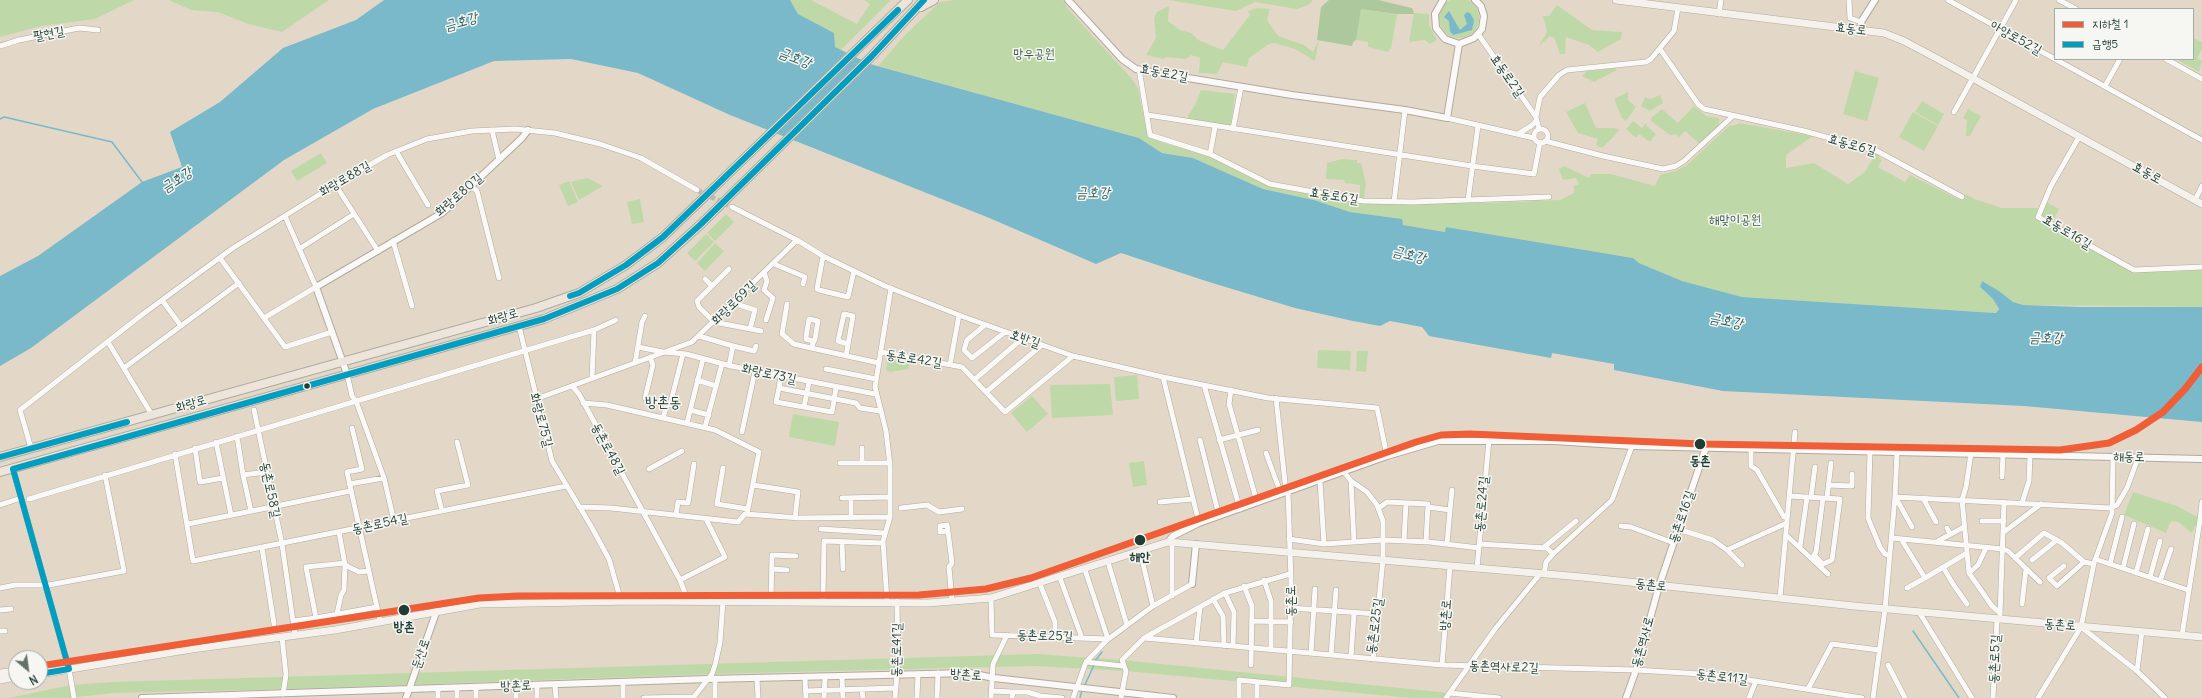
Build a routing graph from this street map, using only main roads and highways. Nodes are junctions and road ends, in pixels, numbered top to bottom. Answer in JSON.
{"nodes":[{"id":1,"x":908,"y":0,"type":"edge"},
{"id":2,"x":924,"y":0,"type":"edge"},
{"id":3,"x":934,"y":0,"type":"edge"},
{"id":4,"x":1616,"y":0,"type":"edge"},
{"id":5,"x":907,"y":19,"type":"junction"},
{"id":6,"x":2202,"y":204,"type":"edge"},
{"id":7,"x":0,"y":457,"type":"edge"},
{"id":8,"x":0,"y":472,"type":"edge"},
{"id":9,"x":2202,"y":637,"type":"edge"},
{"id":10,"x":48,"y":666,"type":"edge"},
{"id":11,"x":69,"y":669,"type":"junction"},
{"id":12,"x":48,"y":673,"type":"edge"}],
"edges":[{"from":1,"to":7,"type":"main road","name":"화랑로"},
{"from":2,"to":5,"type":"main road","name":"화랑로"},
{"from":3,"to":5,"type":"main road"},
{"from":4,"to":6,"type":"main road","name":"효동로"},
{"from":5,"to":8,"type":"main road","name":"화랑로"},
{"from":9,"to":11,"type":"main road","name":"동촌로"},
{"from":10,"to":11,"type":"main road"},
{"from":11,"to":12,"type":"main road","name":"동촌로"}]}
